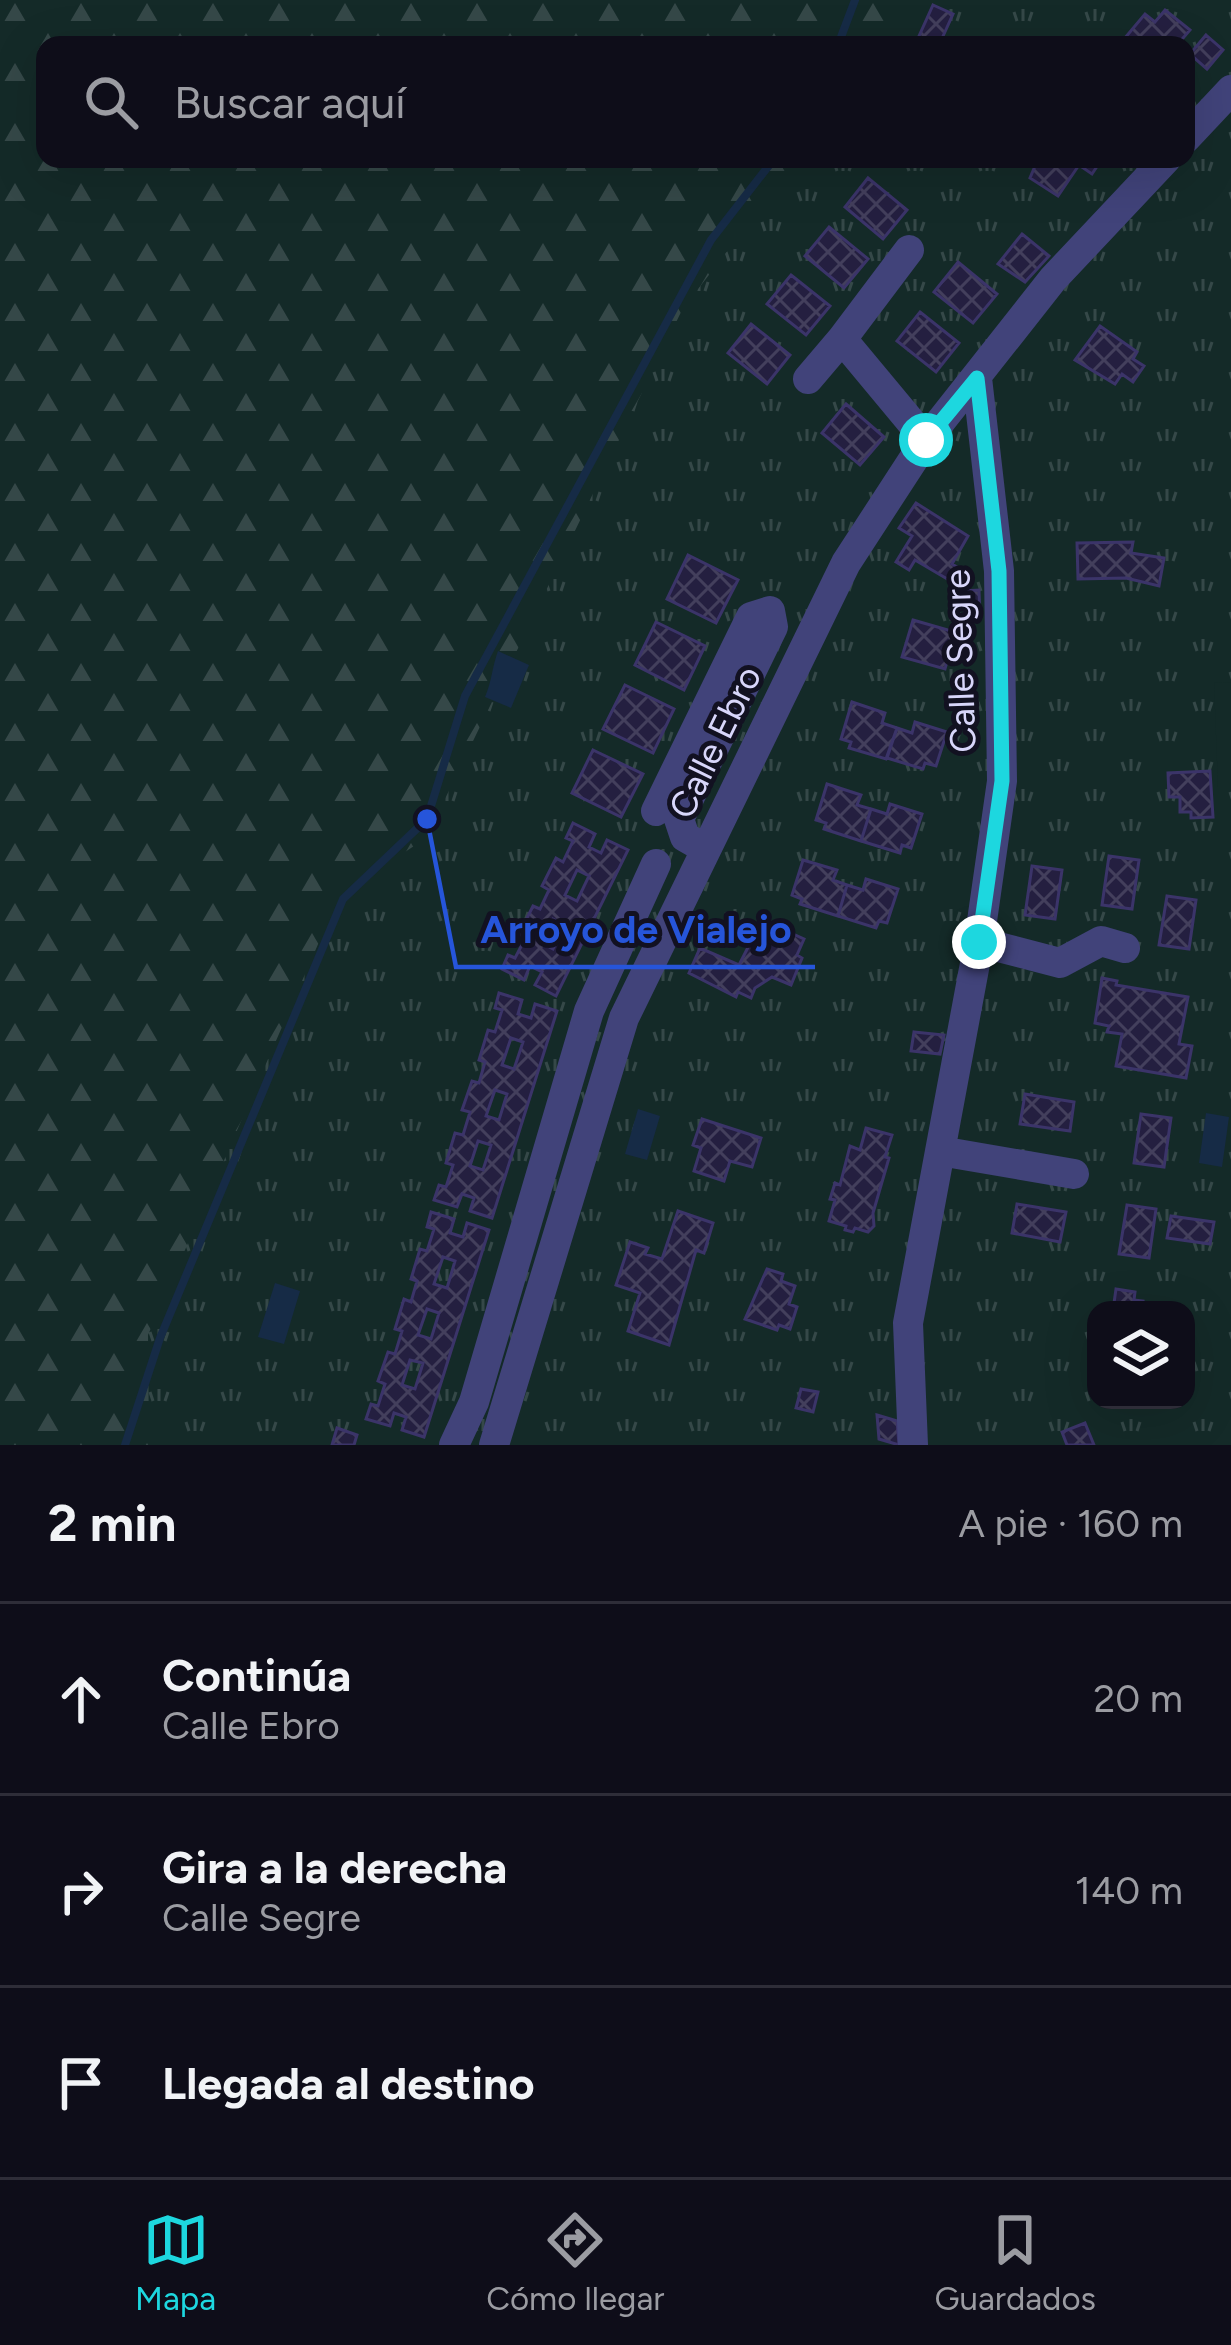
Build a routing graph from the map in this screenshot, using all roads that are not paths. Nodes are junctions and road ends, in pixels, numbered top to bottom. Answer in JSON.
{"nodes":[{"id":1,"x":1231,"y":90,"type":"edge"},
{"id":2,"x":1195,"y":128,"type":"edge"},
{"id":3,"x":1158,"y":168,"type":"edge"},
{"id":4,"x":909,"y":250,"type":"dead end"},
{"id":5,"x":842,"y":339,"type":"junction"},
{"id":6,"x":977,"y":378,"type":"junction"},
{"id":7,"x":808,"y":379,"type":"dead end"},
{"id":8,"x":926,"y":440,"type":"junction"},
{"id":9,"x":656,"y":811,"type":"dead end"},
{"id":10,"x":706,"y":849,"type":"junction"},
{"id":11,"x":656,"y":864,"type":"dead end"},
{"id":12,"x":979,"y":942,"type":"junction"},
{"id":13,"x":1125,"y":948,"type":"dead end"},
{"id":14,"x":940,"y":1150,"type":"junction"},
{"id":15,"x":1074,"y":1174,"type":"dead end"},
{"id":16,"x":454,"y":1445,"type":"edge"},
{"id":17,"x":494,"y":1445,"type":"edge"},
{"id":18,"x":913,"y":1445,"type":"edge"}],
"edges":[{"from":1,"to":2,"type":"street"},
{"from":3,"to":6,"type":"street","name":"Calle Ebro"},
{"from":4,"to":5,"type":"street"},
{"from":5,"to":7,"type":"street"},
{"from":5,"to":8,"type":"street"},
{"from":6,"to":8,"type":"street","name":"Calle Ebro"},
{"from":6,"to":12,"type":"street","name":"Calle Segre"},
{"from":8,"to":10,"type":"street","name":"Calle Ebro"},
{"from":9,"to":10,"type":"street"},
{"from":10,"to":17,"type":"street","name":"Calle Ebro"},
{"from":11,"to":16,"type":"street"},
{"from":12,"to":13,"type":"street"},
{"from":12,"to":14,"type":"street","name":"Calle Segre"},
{"from":14,"to":15,"type":"street"},
{"from":14,"to":18,"type":"street","name":"Calle Segre"}]}
